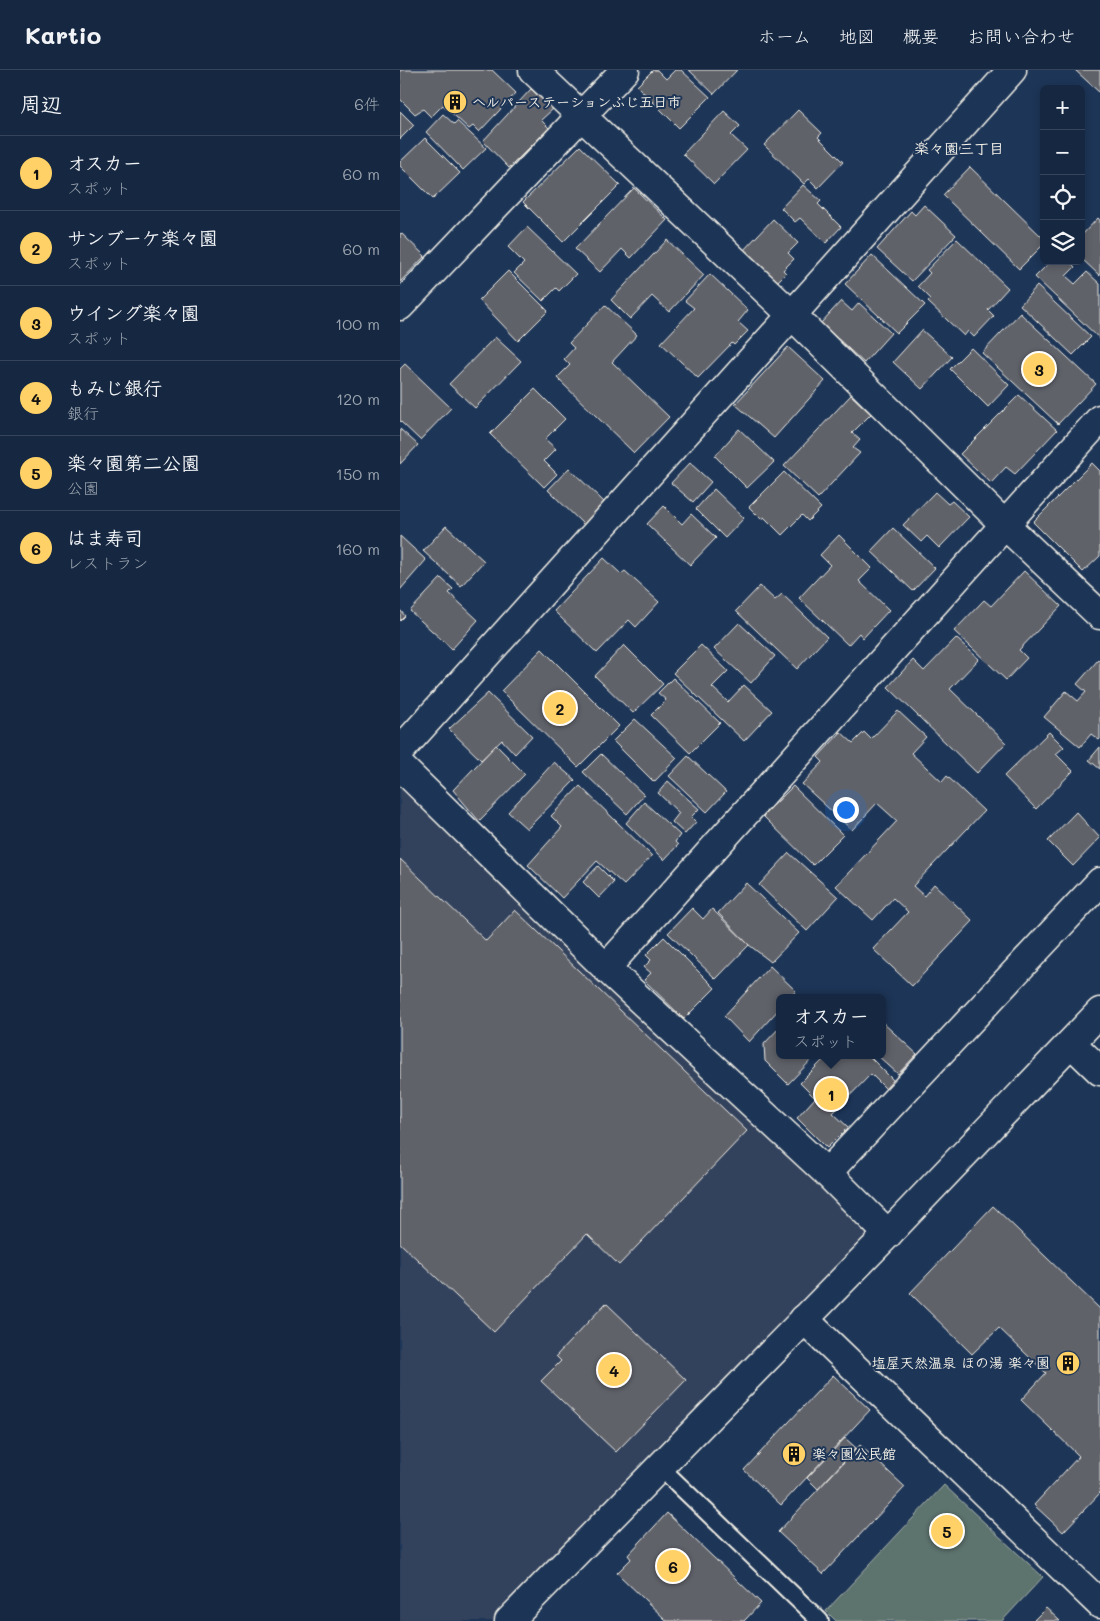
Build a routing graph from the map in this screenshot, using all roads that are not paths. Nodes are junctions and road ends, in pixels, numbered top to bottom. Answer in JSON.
{"nodes":[{"id":1,"x":532,"y":70,"type":"edge"},
{"id":2,"x":625,"y":70,"type":"edge"},
{"id":3,"x":1012,"y":70,"type":"edge"},
{"id":4,"x":581,"y":117,"type":"junction"},
{"id":5,"x":400,"y":306,"type":"edge"},
{"id":6,"x":793,"y":316,"type":"junction"},
{"id":7,"x":1100,"y":419,"type":"edge"},
{"id":8,"x":1005,"y":525,"type":"junction"},
{"id":9,"x":1100,"y":615,"type":"edge"},
{"id":10,"x":400,"y":751,"type":"edge"},
{"id":11,"x":400,"y":766,"type":"edge"},
{"id":12,"x":1100,"y":882,"type":"edge"},
{"id":13,"x":606,"y":968,"type":"junction"},
{"id":14,"x":1100,"y":1012,"type":"edge"},
{"id":15,"x":1071,"y":1043,"type":"junction"},
{"id":16,"x":1100,"y":1071,"type":"edge"},
{"id":17,"x":827,"y":1173,"type":"junction"},
{"id":18,"x":888,"y":1234,"type":"junction"},
{"id":19,"x":804,"y":1319,"type":"junction"},
{"id":20,"x":660,"y":1467,"type":"junction"},
{"id":21,"x":1100,"y":1604,"type":"edge"},
{"id":22,"x":509,"y":1621,"type":"edge"},
{"id":23,"x":820,"y":1621,"type":"edge"}],
"edges":[{"from":1,"to":4,"type":"street"},
{"from":2,"to":4,"type":"street"},
{"from":3,"to":6,"type":"street"},
{"from":4,"to":5,"type":"street"},
{"from":4,"to":6,"type":"street"},
{"from":6,"to":8,"type":"street"},
{"from":6,"to":10,"type":"street"},
{"from":7,"to":8,"type":"street"},
{"from":8,"to":9,"type":"street"},
{"from":8,"to":13,"type":"street"},
{"from":11,"to":13,"type":"street"},
{"from":12,"to":17,"type":"street"},
{"from":13,"to":17,"type":"street"},
{"from":14,"to":15,"type":"street"},
{"from":15,"to":16,"type":"street"},
{"from":15,"to":18,"type":"street"},
{"from":17,"to":18,"type":"street"},
{"from":18,"to":19,"type":"street"},
{"from":19,"to":20,"type":"street"},
{"from":19,"to":21,"type":"street"},
{"from":20,"to":22,"type":"street"},
{"from":20,"to":23,"type":"lane"}]}
